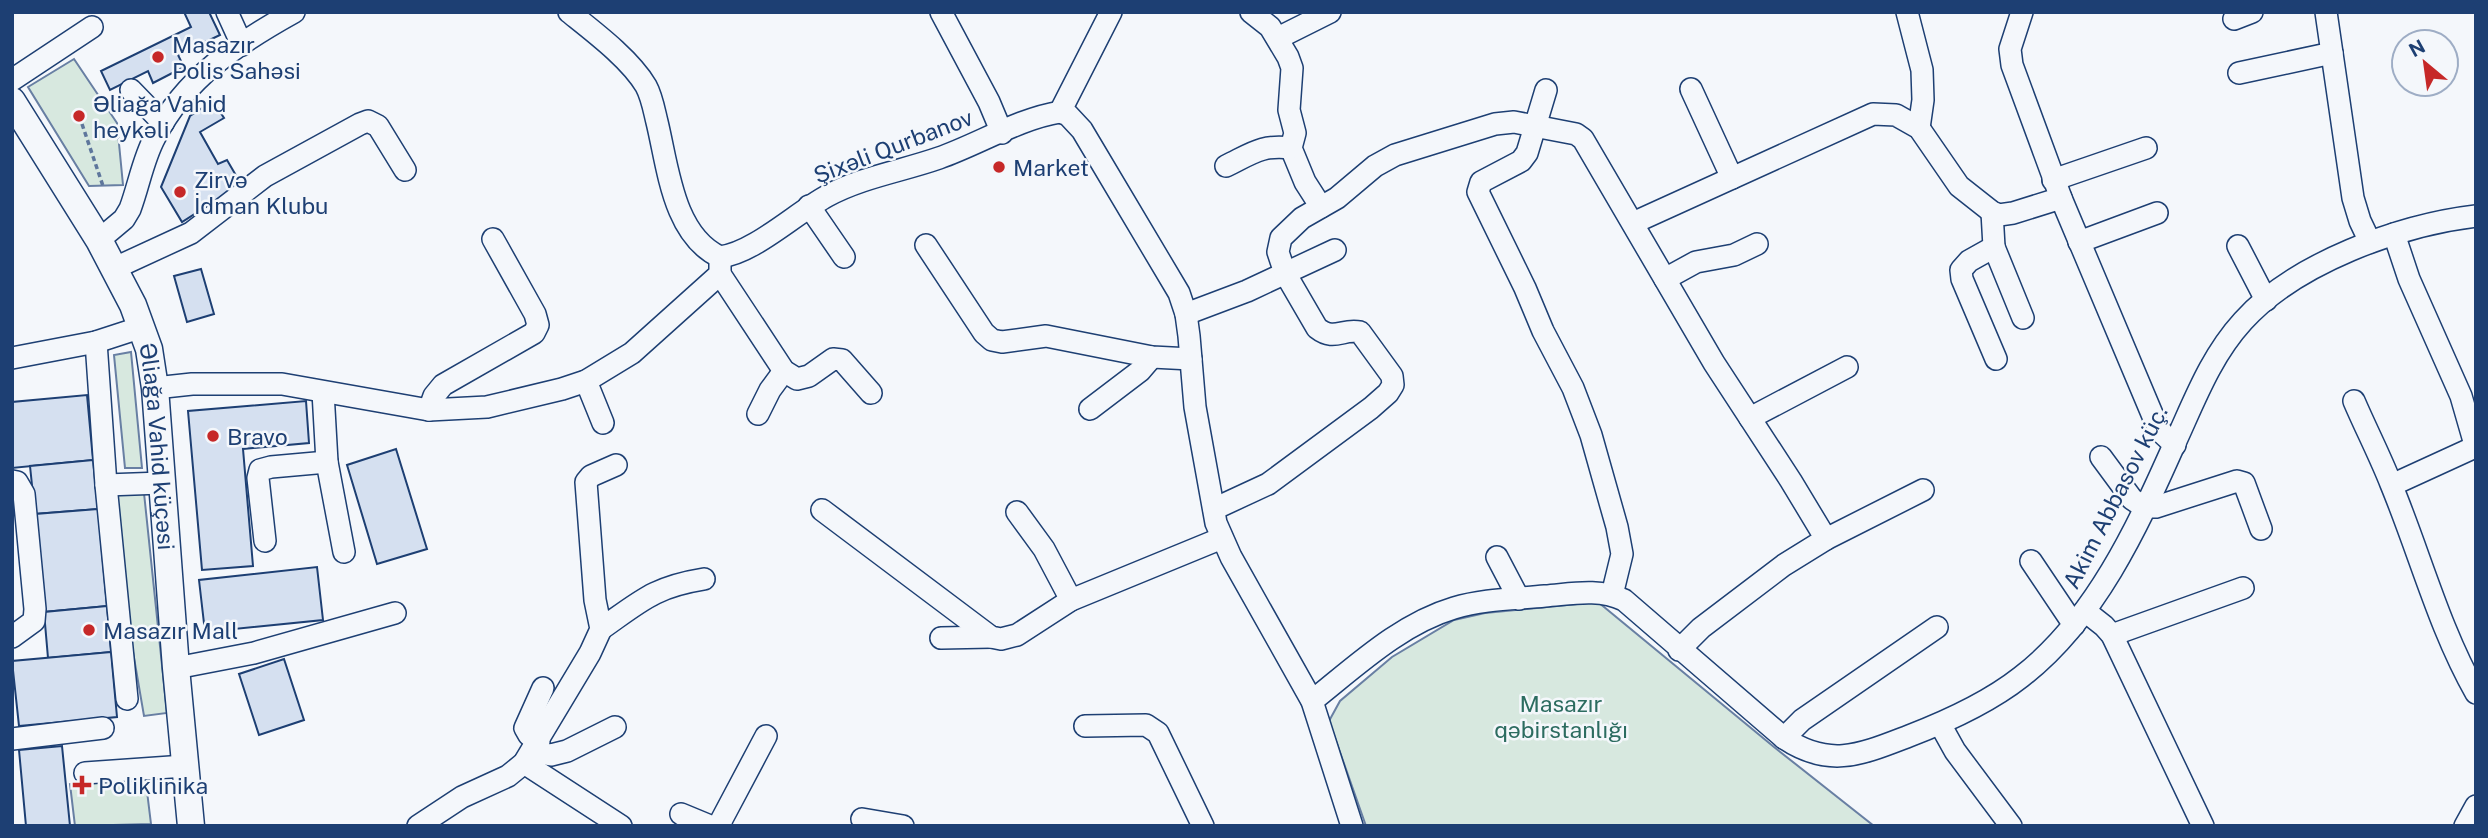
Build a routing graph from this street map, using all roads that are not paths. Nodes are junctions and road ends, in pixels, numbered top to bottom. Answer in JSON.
{"nodes":[{"id":1,"x":227,"y":12,"type":"edge"},
{"id":2,"x":294,"y":12,"type":"edge"},
{"id":3,"x":569,"y":12,"type":"edge"},
{"id":4,"x":941,"y":12,"type":"edge"},
{"id":5,"x":1251,"y":12,"type":"edge"},
{"id":6,"x":1329,"y":12,"type":"edge"},
{"id":7,"x":1907,"y":12,"type":"edge"},
{"id":8,"x":2022,"y":12,"type":"edge"},
{"id":9,"x":2326,"y":12,"type":"edge"},
{"id":10,"x":1109,"y":13,"type":"edge"},
{"id":11,"x":92,"y":27,"type":"dead end"},
{"id":12,"x":1278,"y":38,"type":"junction"},
{"id":13,"x":242,"y":45,"type":"junction"},
{"id":14,"x":2332,"y":53,"type":"junction"},
{"id":15,"x":2239,"y":73,"type":"dead end"},
{"id":16,"x":12,"y":80,"type":"edge"},
{"id":17,"x":1691,"y":89,"type":"dead end"},
{"id":18,"x":131,"y":90,"type":"dead end"},
{"id":19,"x":1546,"y":90,"type":"dead end"},
{"id":20,"x":12,"y":101,"type":"edge"},
{"id":21,"x":1060,"y":112,"type":"junction"},
{"id":22,"x":163,"y":123,"type":"junction"},
{"id":23,"x":1535,"y":125,"type":"junction"},
{"id":24,"x":1919,"y":128,"type":"junction"},
{"id":25,"x":1002,"y":133,"type":"junction"},
{"id":26,"x":1291,"y":148,"type":"junction"},
{"id":27,"x":2146,"y":148,"type":"dead end"},
{"id":28,"x":1226,"y":166,"type":"dead end"},
{"id":29,"x":405,"y":170,"type":"dead end"},
{"id":30,"x":1732,"y":178,"type":"junction"},
{"id":31,"x":2057,"y":189,"type":"junction"},
{"id":32,"x":809,"y":206,"type":"junction"},
{"id":33,"x":1321,"y":207,"type":"junction"},
{"id":34,"x":1992,"y":212,"type":"junction"},
{"id":35,"x":2157,"y":213,"type":"dead end"},
{"id":36,"x":2476,"y":216,"type":"edge"},
{"id":37,"x":1633,"y":223,"type":"junction"},
{"id":38,"x":2394,"y":234,"type":"junction"},
{"id":39,"x":493,"y":239,"type":"dead end"},
{"id":40,"x":99,"y":240,"type":"junction"},
{"id":41,"x":2079,"y":242,"type":"junction"},
{"id":42,"x":2370,"y":243,"type":"junction"},
{"id":43,"x":1757,"y":244,"type":"dead end"},
{"id":44,"x":926,"y":245,"type":"dead end"},
{"id":45,"x":2238,"y":246,"type":"dead end"},
{"id":46,"x":1993,"y":247,"type":"junction"},
{"id":47,"x":1335,"y":250,"type":"dead end"},
{"id":48,"x":844,"y":257,"type":"dead end"},
{"id":49,"x":720,"y":266,"type":"junction"},
{"id":50,"x":115,"y":268,"type":"junction"},
{"id":51,"x":1285,"y":273,"type":"junction"},
{"id":52,"x":1665,"y":279,"type":"junction"},
{"id":53,"x":2266,"y":300,"type":"junction"},
{"id":54,"x":1186,"y":314,"type":"junction"},
{"id":55,"x":2023,"y":318,"type":"dead end"},
{"id":56,"x":142,"y":327,"type":"junction"},
{"id":57,"x":96,"y":342,"type":"junction"},
{"id":58,"x":1152,"y":357,"type":"junction"},
{"id":59,"x":12,"y":358,"type":"edge"},
{"id":60,"x":1191,"y":359,"type":"junction"},
{"id":61,"x":1996,"y":359,"type":"dead end"},
{"id":62,"x":1847,"y":367,"type":"dead end"},
{"id":63,"x":784,"y":371,"type":"junction"},
{"id":64,"x":586,"y":381,"type":"junction"},
{"id":65,"x":155,"y":388,"type":"junction"},
{"id":66,"x":323,"y":391,"type":"junction"},
{"id":67,"x":871,"y":393,"type":"dead end"},
{"id":68,"x":2354,"y":401,"type":"dead end"},
{"id":69,"x":1090,"y":409,"type":"dead end"},
{"id":70,"x":429,"y":410,"type":"junction"},
{"id":71,"x":758,"y":414,"type":"dead end"},
{"id":72,"x":1750,"y":418,"type":"junction"},
{"id":73,"x":603,"y":423,"type":"dead end"},
{"id":74,"x":2175,"y":444,"type":"junction"},
{"id":75,"x":2475,"y":447,"type":"edge"},
{"id":76,"x":2101,"y":457,"type":"dead end"},
{"id":77,"x":327,"y":462,"type":"junction"},
{"id":78,"x":617,"y":465,"type":"dead end"},
{"id":79,"x":12,"y":481,"type":"edge"},
{"id":80,"x":162,"y":482,"type":"junction"},
{"id":81,"x":106,"y":485,"type":"junction"},
{"id":82,"x":2392,"y":485,"type":"junction"},
{"id":83,"x":1923,"y":490,"type":"dead end"},
{"id":84,"x":2144,"y":507,"type":"junction"},
{"id":85,"x":1214,"y":509,"type":"junction"},
{"id":86,"x":822,"y":510,"type":"dead end"},
{"id":87,"x":1017,"y":512,"type":"dead end"},
{"id":88,"x":2261,"y":529,"type":"dead end"},
{"id":89,"x":1222,"y":538,"type":"junction"},
{"id":90,"x":1826,"y":539,"type":"junction"},
{"id":91,"x":265,"y":541,"type":"dead end"},
{"id":92,"x":344,"y":552,"type":"dead end"},
{"id":93,"x":1497,"y":557,"type":"dead end"},
{"id":94,"x":2031,"y":561,"type":"dead end"},
{"id":95,"x":704,"y":579,"type":"dead end"},
{"id":96,"x":2243,"y":588,"type":"dead end"},
{"id":97,"x":1612,"y":595,"type":"junction"},
{"id":98,"x":1519,"y":599,"type":"junction"},
{"id":99,"x":1071,"y":600,"type":"junction"},
{"id":100,"x":395,"y":612,"type":"dead end"},
{"id":101,"x":2080,"y":618,"type":"junction"},
{"id":102,"x":1937,"y":627,"type":"dead end"},
{"id":103,"x":601,"y":629,"type":"junction"},
{"id":104,"x":2112,"y":635,"type":"junction"},
{"id":105,"x":12,"y":637,"type":"edge"},
{"id":106,"x":991,"y":637,"type":"junction"},
{"id":107,"x":941,"y":638,"type":"dead end"},
{"id":108,"x":1679,"y":650,"type":"junction"},
{"id":109,"x":176,"y":668,"type":"junction"},
{"id":110,"x":543,"y":688,"type":"dead end"},
{"id":111,"x":2476,"y":693,"type":"edge"},
{"id":112,"x":127,"y":699,"type":"dead end"},
{"id":113,"x":1312,"y":701,"type":"junction"},
{"id":114,"x":1940,"y":724,"type":"junction"},
{"id":115,"x":1085,"y":726,"type":"dead end"},
{"id":116,"x":615,"y":727,"type":"dead end"},
{"id":117,"x":103,"y":728,"type":"dead end"},
{"id":118,"x":766,"y":736,"type":"dead end"},
{"id":119,"x":1784,"y":738,"type":"junction"},
{"id":120,"x":12,"y":739,"type":"edge"},
{"id":121,"x":532,"y":752,"type":"junction"},
{"id":122,"x":185,"y":765,"type":"junction"},
{"id":123,"x":85,"y":774,"type":"dead end"},
{"id":124,"x":2476,"y":806,"type":"edge"},
{"id":125,"x":681,"y":814,"type":"dead end"},
{"id":126,"x":862,"y":819,"type":"dead end"},
{"id":127,"x":191,"y":826,"type":"edge"},
{"id":128,"x":418,"y":826,"type":"edge"},
{"id":129,"x":621,"y":826,"type":"edge"},
{"id":130,"x":710,"y":826,"type":"edge"},
{"id":131,"x":720,"y":826,"type":"edge"},
{"id":132,"x":903,"y":826,"type":"edge"},
{"id":133,"x":1203,"y":826,"type":"edge"},
{"id":134,"x":1352,"y":826,"type":"edge"},
{"id":135,"x":2011,"y":826,"type":"edge"},
{"id":136,"x":2203,"y":826,"type":"edge"},
{"id":137,"x":2465,"y":826,"type":"edge"}],
"edges":[{"from":1,"to":13,"type":"street"},
{"from":2,"to":13,"type":"street"},
{"from":3,"to":49,"type":"street"},
{"from":4,"to":25,"type":"street"},
{"from":5,"to":12,"type":"street"},
{"from":6,"to":12,"type":"street"},
{"from":7,"to":24,"type":"street"},
{"from":8,"to":31,"type":"street"},
{"from":9,"to":14,"type":"street"},
{"from":10,"to":21,"type":"street"},
{"from":11,"to":16,"type":"street"},
{"from":12,"to":26,"type":"street"},
{"from":13,"to":22,"type":"street"},
{"from":14,"to":15,"type":"street"},
{"from":14,"to":42,"type":"street"},
{"from":17,"to":30,"type":"street"},
{"from":18,"to":22,"type":"street"},
{"from":19,"to":23,"type":"street"},
{"from":20,"to":40,"type":"main road","name":"Əliağa Vahid küçəsi"},
{"from":21,"to":25,"type":"street","name":"Şixəli Qurbanov"},
{"from":21,"to":54,"type":"street"},
{"from":22,"to":40,"type":"street"},
{"from":23,"to":33,"type":"street"},
{"from":23,"to":37,"type":"street"},
{"from":23,"to":97,"type":"street"},
{"from":24,"to":30,"type":"street"},
{"from":24,"to":34,"type":"street"},
{"from":25,"to":32,"type":"street","name":"Şixəli Qurbanov"},
{"from":26,"to":28,"type":"street"},
{"from":26,"to":33,"type":"street"},
{"from":27,"to":31,"type":"street"},
{"from":29,"to":50,"type":"street"},
{"from":30,"to":37,"type":"street"},
{"from":31,"to":34,"type":"street"},
{"from":31,"to":41,"type":"street"},
{"from":32,"to":48,"type":"street"},
{"from":32,"to":49,"type":"street","name":"Şixəli Qurbanov"},
{"from":33,"to":51,"type":"street"},
{"from":34,"to":46,"type":"street"},
{"from":35,"to":41,"type":"street"},
{"from":36,"to":38,"type":"street","name":"Akim Abbasov küç."},
{"from":37,"to":52,"type":"street"},
{"from":38,"to":42,"type":"street","name":"Akim Abbasov küç."},
{"from":38,"to":75,"type":"street"},
{"from":39,"to":70,"type":"street"},
{"from":40,"to":50,"type":"main road","name":"Əliağa Vahid küçəsi"},
{"from":41,"to":74,"type":"street"},
{"from":42,"to":53,"type":"street","name":"Akim Abbasov küç."},
{"from":43,"to":52,"type":"street"},
{"from":44,"to":58,"type":"street"},
{"from":45,"to":53,"type":"street"},
{"from":46,"to":55,"type":"street"},
{"from":46,"to":61,"type":"street"},
{"from":47,"to":51,"type":"street"},
{"from":49,"to":63,"type":"street"},
{"from":49,"to":64,"type":"street","name":"Şixəli Qurbanov"},
{"from":50,"to":56,"type":"main road","name":"Əliağa Vahid küçəsi"},
{"from":51,"to":54,"type":"street"},
{"from":51,"to":85,"type":"street"},
{"from":52,"to":72,"type":"street"},
{"from":53,"to":74,"type":"street","name":"Akim Abbasov küç."},
{"from":54,"to":60,"type":"street"},
{"from":56,"to":57,"type":"street"},
{"from":56,"to":65,"type":"main road","name":"Əliağa Vahid küçəsi"},
{"from":57,"to":59,"type":"street"},
{"from":57,"to":81,"type":"street"},
{"from":58,"to":60,"type":"street"},
{"from":58,"to":69,"type":"street"},
{"from":60,"to":85,"type":"street"},
{"from":62,"to":72,"type":"street"},
{"from":63,"to":67,"type":"street"},
{"from":63,"to":71,"type":"street"},
{"from":64,"to":70,"type":"street","name":"Şixəli Qurbanov"},
{"from":64,"to":73,"type":"street"},
{"from":65,"to":66,"type":"street","name":"Şixəli Qurbanov"},
{"from":65,"to":80,"type":"main road","name":"Əliağa Vahid küçəsi"},
{"from":66,"to":70,"type":"street","name":"Şixəli Qurbanov"},
{"from":66,"to":77,"type":"street"},
{"from":68,"to":82,"type":"street"},
{"from":72,"to":90,"type":"street"},
{"from":74,"to":84,"type":"street","name":"Akim Abbasov küç."},
{"from":75,"to":82,"type":"street"},
{"from":76,"to":84,"type":"street"},
{"from":77,"to":91,"type":"street"},
{"from":77,"to":92,"type":"street"},
{"from":78,"to":103,"type":"street"},
{"from":79,"to":105,"type":"street"},
{"from":80,"to":81,"type":"street"},
{"from":80,"to":109,"type":"main road","name":"Əliağa Vahid küçəsi"},
{"from":81,"to":112,"type":"street"},
{"from":82,"to":111,"type":"street"},
{"from":83,"to":90,"type":"street"},
{"from":84,"to":88,"type":"street"},
{"from":84,"to":101,"type":"street","name":"Akim Abbasov küç."},
{"from":85,"to":89,"type":"street"},
{"from":86,"to":106,"type":"street"},
{"from":87,"to":99,"type":"street"},
{"from":89,"to":99,"type":"street"},
{"from":89,"to":113,"type":"street"},
{"from":90,"to":108,"type":"street"},
{"from":93,"to":98,"type":"street"},
{"from":94,"to":101,"type":"street"},
{"from":95,"to":103,"type":"street"},
{"from":96,"to":104,"type":"street"},
{"from":97,"to":98,"type":"street"},
{"from":97,"to":108,"type":"street","name":"Akim Abbasov küç."},
{"from":98,"to":113,"type":"street"},
{"from":99,"to":106,"type":"street"},
{"from":100,"to":109,"type":"street"},
{"from":101,"to":104,"type":"street"},
{"from":101,"to":114,"type":"street","name":"Akim Abbasov küç."},
{"from":102,"to":119,"type":"street"},
{"from":103,"to":121,"type":"street"},
{"from":104,"to":136,"type":"street"},
{"from":106,"to":107,"type":"street"},
{"from":108,"to":119,"type":"street","name":"Akim Abbasov küç."},
{"from":109,"to":122,"type":"main road","name":"Əliağa Vahid küçəsi"},
{"from":110,"to":121,"type":"street"},
{"from":113,"to":134,"type":"street"},
{"from":114,"to":119,"type":"street","name":"Akim Abbasov küç."},
{"from":114,"to":135,"type":"street"},
{"from":115,"to":133,"type":"street"},
{"from":116,"to":121,"type":"street"},
{"from":117,"to":120,"type":"street"},
{"from":118,"to":131,"type":"street"},
{"from":121,"to":128,"type":"street"},
{"from":121,"to":129,"type":"street"},
{"from":122,"to":123,"type":"street"},
{"from":122,"to":127,"type":"main road","name":"Əliağa Vahid küçəsi"},
{"from":124,"to":137,"type":"street"},
{"from":125,"to":130,"type":"street"},
{"from":126,"to":132,"type":"street"}]}
